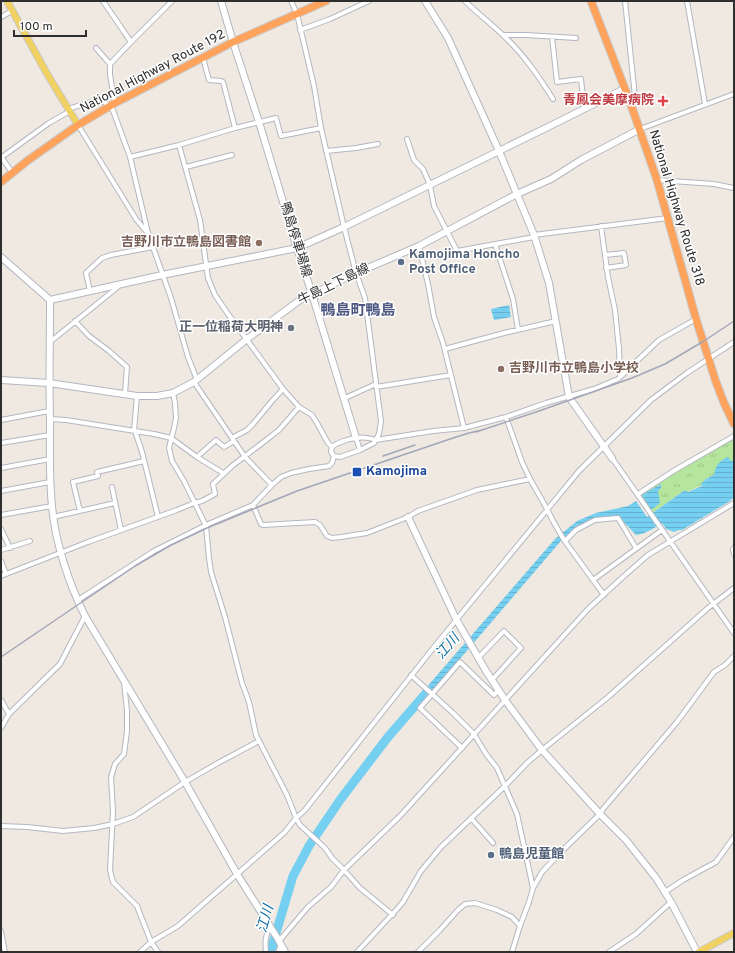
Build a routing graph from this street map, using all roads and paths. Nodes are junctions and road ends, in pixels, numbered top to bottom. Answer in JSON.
{"nodes":[{"id":1,"x":7,"y":1,"type":"edge"},
{"id":2,"x":102,"y":1,"type":"edge"},
{"id":3,"x":172,"y":1,"type":"edge"},
{"id":4,"x":221,"y":1,"type":"edge"},
{"id":5,"x":291,"y":1,"type":"edge"},
{"id":6,"x":326,"y":1,"type":"edge"},
{"id":7,"x":369,"y":1,"type":"edge"},
{"id":8,"x":425,"y":1,"type":"edge"},
{"id":9,"x":465,"y":1,"type":"edge"},
{"id":10,"x":590,"y":1,"type":"edge"},
{"id":11,"x":625,"y":1,"type":"edge"},
{"id":12,"x":687,"y":1,"type":"edge"},
{"id":13,"x":12,"y":10,"type":"junction"},
{"id":14,"x":297,"y":14,"type":"junction"},
{"id":15,"x":1,"y":18,"type":"edge"},
{"id":16,"x":300,"y":30,"type":"junction"},
{"id":17,"x":503,"y":35,"type":"junction"},
{"id":18,"x":552,"y":36,"type":"junction"},
{"id":19,"x":576,"y":38,"type":"dead end"},
{"id":20,"x":130,"y":42,"type":"junction"},
{"id":21,"x":233,"y":42,"type":"junction"},
{"id":22,"x":96,"y":48,"type":"dead end"},
{"id":23,"x":203,"y":58,"type":"junction"},
{"id":24,"x":110,"y":64,"type":"junction"},
{"id":25,"x":624,"y":89,"type":"junction"},
{"id":26,"x":734,"y":94,"type":"edge"},
{"id":27,"x":583,"y":97,"type":"dead end"},
{"id":28,"x":553,"y":99,"type":"dead end"},
{"id":29,"x":630,"y":102,"type":"junction"},
{"id":30,"x":706,"y":104,"type":"junction"},
{"id":31,"x":111,"y":105,"type":"junction"},
{"id":32,"x":69,"y":110,"type":"junction"},
{"id":33,"x":259,"y":122,"type":"junction"},
{"id":34,"x":78,"y":125,"type":"junction"},
{"id":35,"x":234,"y":128,"type":"junction"},
{"id":36,"x":321,"y":128,"type":"junction"},
{"id":37,"x":640,"y":129,"type":"junction"},
{"id":38,"x":407,"y":139,"type":"dead end"},
{"id":39,"x":378,"y":144,"type":"dead end"},
{"id":40,"x":179,"y":145,"type":"junction"},
{"id":41,"x":326,"y":150,"type":"junction"},
{"id":42,"x":499,"y":151,"type":"junction"},
{"id":43,"x":232,"y":155,"type":"dead end"},
{"id":44,"x":1,"y":157,"type":"edge"},
{"id":45,"x":130,"y":157,"type":"junction"},
{"id":46,"x":186,"y":167,"type":"junction"},
{"id":47,"x":12,"y":172,"type":"junction"},
{"id":48,"x":657,"y":180,"type":"junction"},
{"id":49,"x":1,"y":182,"type":"edge"},
{"id":50,"x":430,"y":185,"type":"junction"},
{"id":51,"x":734,"y":188,"type":"edge"},
{"id":52,"x":517,"y":194,"type":"junction"},
{"id":53,"x":668,"y":218,"type":"junction"},
{"id":54,"x":601,"y":226,"type":"junction"},
{"id":55,"x":344,"y":227,"type":"junction"},
{"id":56,"x":447,"y":231,"type":"junction"},
{"id":57,"x":148,"y":233,"type":"junction"},
{"id":58,"x":534,"y":236,"type":"junction"},
{"id":59,"x":495,"y":244,"type":"junction"},
{"id":60,"x":419,"y":246,"type":"junction"},
{"id":61,"x":153,"y":247,"type":"junction"},
{"id":62,"x":297,"y":248,"type":"junction"},
{"id":63,"x":605,"y":255,"type":"junction"},
{"id":64,"x":1,"y":257,"type":"edge"},
{"id":65,"x":206,"y":267,"type":"junction"},
{"id":66,"x":606,"y":268,"type":"junction"},
{"id":67,"x":356,"y":273,"type":"junction"},
{"id":68,"x":162,"y":275,"type":"junction"},
{"id":69,"x":121,"y":284,"type":"junction"},
{"id":70,"x":90,"y":291,"type":"junction"},
{"id":71,"x":312,"y":294,"type":"junction"},
{"id":72,"x":50,"y":300,"type":"junction"},
{"id":73,"x":696,"y":319,"type":"junction"},
{"id":74,"x":75,"y":321,"type":"junction"},
{"id":75,"x":556,"y":321,"type":"junction"},
{"id":76,"x":518,"y":330,"type":"junction"},
{"id":77,"x":247,"y":339,"type":"junction"},
{"id":78,"x":50,"y":342,"type":"junction"},
{"id":79,"x":734,"y":342,"type":"edge"},
{"id":80,"x":445,"y":350,"type":"junction"},
{"id":81,"x":709,"y":358,"type":"junction"},
{"id":82,"x":451,"y":375,"type":"junction"},
{"id":83,"x":620,"y":377,"type":"junction"},
{"id":84,"x":1,"y":380,"type":"edge"},
{"id":85,"x":196,"y":381,"type":"junction"},
{"id":86,"x":49,"y":383,"type":"junction"},
{"id":87,"x":376,"y":385,"type":"junction"},
{"id":88,"x":283,"y":389,"type":"junction"},
{"id":89,"x":173,"y":392,"type":"junction"},
{"id":90,"x":125,"y":394,"type":"junction"},
{"id":91,"x":137,"y":396,"type":"junction"},
{"id":92,"x":569,"y":397,"type":"junction"},
{"id":93,"x":345,"y":398,"type":"junction"},
{"id":94,"x":299,"y":407,"type":"junction"},
{"id":95,"x":50,"y":411,"type":"junction"},
{"id":96,"x":506,"y":417,"type":"junction"},
{"id":97,"x":50,"y":419,"type":"junction"},
{"id":98,"x":1,"y":420,"type":"edge"},
{"id":99,"x":734,"y":424,"type":"edge"},
{"id":100,"x":464,"y":428,"type":"junction"},
{"id":101,"x":135,"y":431,"type":"junction"},
{"id":102,"x":50,"y":434,"type":"junction"},
{"id":103,"x":734,"y":436,"type":"edge"},
{"id":104,"x":171,"y":438,"type":"junction"},
{"id":105,"x":356,"y":438,"type":"junction"},
{"id":106,"x":233,"y":440,"type":"junction"},
{"id":107,"x":376,"y":440,"type":"junction"},
{"id":108,"x":1,"y":443,"type":"edge"},
{"id":109,"x":332,"y":447,"type":"junction"},
{"id":110,"x":604,"y":447,"type":"junction"},
{"id":111,"x":360,"y":450,"type":"junction"},
{"id":112,"x":245,"y":456,"type":"junction"},
{"id":113,"x":334,"y":456,"type":"junction"},
{"id":114,"x":197,"y":457,"type":"junction"},
{"id":115,"x":612,"y":458,"type":"joint"},
{"id":116,"x":50,"y":459,"type":"junction"},
{"id":117,"x":144,"y":461,"type":"junction"},
{"id":118,"x":1,"y":468,"type":"edge"},
{"id":119,"x":223,"y":473,"type":"junction"},
{"id":120,"x":530,"y":479,"type":"junction"},
{"id":121,"x":50,"y":482,"type":"junction"},
{"id":122,"x":272,"y":485,"type":"junction"},
{"id":123,"x":112,"y":488,"type":"dead end"},
{"id":124,"x":1,"y":491,"type":"edge"},
{"id":125,"x":638,"y":494,"type":"junction"},
{"id":126,"x":734,"y":502,"type":"edge"},
{"id":127,"x":115,"y":503,"type":"junction"},
{"id":128,"x":194,"y":503,"type":"junction"},
{"id":129,"x":252,"y":505,"type":"junction"},
{"id":130,"x":52,"y":506,"type":"junction"},
{"id":131,"x":547,"y":509,"type":"junction"},
{"id":132,"x":80,"y":511,"type":"junction"},
{"id":133,"x":1,"y":515,"type":"edge"},
{"id":134,"x":53,"y":517,"type":"junction"},
{"id":135,"x":158,"y":517,"type":"junction"},
{"id":136,"x":408,"y":517,"type":"junction"},
{"id":137,"x":206,"y":525,"type":"junction"},
{"id":138,"x":661,"y":528,"type":"junction"},
{"id":139,"x":1,"y":529,"type":"edge"},
{"id":140,"x":121,"y":530,"type":"junction"},
{"id":141,"x":30,"y":541,"type":"dead end"},
{"id":142,"x":564,"y":541,"type":"junction"},
{"id":143,"x":670,"y":541,"type":"junction"},
{"id":144,"x":10,"y":548,"type":"junction"},
{"id":145,"x":636,"y":548,"type":"junction"},
{"id":146,"x":734,"y":548,"type":"edge"},
{"id":147,"x":1,"y":550,"type":"edge"},
{"id":148,"x":60,"y":552,"type":"junction"},
{"id":149,"x":734,"y":554,"type":"edge"},
{"id":150,"x":1,"y":561,"type":"edge"},
{"id":151,"x":6,"y":574,"type":"junction"},
{"id":152,"x":1,"y":576,"type":"edge"},
{"id":153,"x":593,"y":580,"type":"junction"},
{"id":154,"x":734,"y":588,"type":"edge"},
{"id":155,"x":604,"y":595,"type":"junction"},
{"id":156,"x":78,"y":600,"type":"junction"},
{"id":157,"x":713,"y":604,"type":"junction"},
{"id":158,"x":85,"y":616,"type":"junction"},
{"id":159,"x":456,"y":620,"type":"junction"},
{"id":160,"x":734,"y":633,"type":"edge"},
{"id":161,"x":734,"y":656,"type":"edge"},
{"id":162,"x":478,"y":658,"type":"junction"},
{"id":163,"x":411,"y":675,"type":"junction"},
{"id":164,"x":123,"y":679,"type":"junction"},
{"id":165,"x":492,"y":680,"type":"junction"},
{"id":166,"x":499,"y":690,"type":"junction"},
{"id":167,"x":432,"y":694,"type":"junction"},
{"id":168,"x":1,"y":700,"type":"edge"},
{"id":169,"x":505,"y":700,"type":"junction"},
{"id":170,"x":9,"y":714,"type":"junction"},
{"id":171,"x":1,"y":728,"type":"edge"},
{"id":172,"x":474,"y":734,"type":"junction"},
{"id":173,"x":259,"y":741,"type":"junction"},
{"id":174,"x":462,"y":748,"type":"junction"},
{"id":175,"x":542,"y":750,"type":"junction"},
{"id":176,"x":185,"y":782,"type":"junction"},
{"id":177,"x":505,"y":786,"type":"junction"},
{"id":178,"x":600,"y":814,"type":"junction"},
{"id":179,"x":296,"y":818,"type":"junction"},
{"id":180,"x":471,"y":818,"type":"junction"},
{"id":181,"x":113,"y":824,"type":"junction"},
{"id":182,"x":1,"y":826,"type":"edge"},
{"id":183,"x":734,"y":837,"type":"edge"},
{"id":184,"x":493,"y":843,"type":"dead end"},
{"id":185,"x":344,"y":870,"type":"junction"},
{"id":186,"x":237,"y":874,"type":"junction"},
{"id":187,"x":533,"y":888,"type":"junction"},
{"id":188,"x":664,"y":892,"type":"junction"},
{"id":189,"x":671,"y":902,"type":"junction"},
{"id":190,"x":393,"y":915,"type":"junction"},
{"id":191,"x":520,"y":926,"type":"junction"},
{"id":192,"x":271,"y":928,"type":"junction"},
{"id":193,"x":1,"y":931,"type":"edge"},
{"id":194,"x":734,"y":933,"type":"edge"},
{"id":195,"x":279,"y":941,"type":"junction"},
{"id":196,"x":151,"y":942,"type":"junction"},
{"id":197,"x":5,"y":952,"type":"edge"},
{"id":198,"x":140,"y":952,"type":"edge"},
{"id":199,"x":158,"y":952,"type":"edge"},
{"id":200,"x":266,"y":952,"type":"edge"},
{"id":201,"x":278,"y":952,"type":"edge"},
{"id":202,"x":285,"y":952,"type":"edge"},
{"id":203,"x":357,"y":952,"type":"edge"},
{"id":204,"x":418,"y":952,"type":"edge"},
{"id":205,"x":512,"y":952,"type":"edge"},
{"id":206,"x":609,"y":952,"type":"edge"},
{"id":207,"x":698,"y":952,"type":"edge"}],
"edges":[{"from":1,"to":13,"type":"main road"},
{"from":2,"to":20,"type":"street"},
{"from":3,"to":20,"type":"street"},
{"from":4,"to":21,"type":"street","name":"鴨島停車場線"},
{"from":5,"to":14,"type":"street"},
{"from":6,"to":14,"type":"highway","name":"National Highway Route 192"},
{"from":7,"to":16,"type":"street"},
{"from":8,"to":42,"type":"street"},
{"from":9,"to":17,"type":"street"},
{"from":10,"to":25,"type":"highway","name":"National Highway Route 318"},
{"from":11,"to":29,"type":"street"},
{"from":12,"to":30,"type":"street"},
{"from":13,"to":15,"type":"street"},
{"from":13,"to":32,"type":"main road"},
{"from":14,"to":16,"type":"street"},
{"from":14,"to":21,"type":"highway","name":"National Highway Route 192"},
{"from":16,"to":36,"type":"street"},
{"from":17,"to":18,"type":"street"},
{"from":17,"to":28,"type":"street"},
{"from":18,"to":19,"type":"street"},
{"from":18,"to":27,"type":"street"},
{"from":20,"to":24,"type":"street"},
{"from":21,"to":23,"type":"highway","name":"National Highway Route 192"},
{"from":21,"to":33,"type":"street","name":"鴨島停車場線"},
{"from":22,"to":24,"type":"street"},
{"from":23,"to":31,"type":"highway","name":"National Highway Route 192"},
{"from":23,"to":35,"type":"street"},
{"from":24,"to":31,"type":"street"},
{"from":25,"to":29,"type":"highway","name":"National Highway Route 318"},
{"from":25,"to":42,"type":"street"},
{"from":26,"to":30,"type":"street"},
{"from":29,"to":37,"type":"highway","name":"National Highway Route 318"},
{"from":30,"to":37,"type":"street"},
{"from":31,"to":32,"type":"street"},
{"from":31,"to":34,"type":"highway","name":"National Highway Route 192"},
{"from":31,"to":45,"type":"street"},
{"from":32,"to":34,"type":"main road"},
{"from":32,"to":44,"type":"street"},
{"from":33,"to":35,"type":"street"},
{"from":33,"to":36,"type":"street"},
{"from":33,"to":62,"type":"street","name":"鴨島停車場線"},
{"from":34,"to":47,"type":"highway","name":"National Highway Route 192"},
{"from":34,"to":57,"type":"street"},
{"from":35,"to":40,"type":"street"},
{"from":36,"to":41,"type":"street"},
{"from":37,"to":48,"type":"highway","name":"National Highway Route 318"},
{"from":37,"to":52,"type":"street","name":"牛島上下島線"},
{"from":38,"to":50,"type":"street"},
{"from":39,"to":41,"type":"street"},
{"from":40,"to":45,"type":"street"},
{"from":40,"to":46,"type":"street"},
{"from":41,"to":55,"type":"street"},
{"from":42,"to":50,"type":"street"},
{"from":42,"to":52,"type":"street"},
{"from":43,"to":46,"type":"street"},
{"from":44,"to":47,"type":"street"},
{"from":45,"to":57,"type":"street"},
{"from":46,"to":65,"type":"street"},
{"from":47,"to":49,"type":"highway","name":"National Highway Route 192"},
{"from":48,"to":51,"type":"street"},
{"from":48,"to":53,"type":"highway","name":"National Highway Route 318"},
{"from":50,"to":55,"type":"street"},
{"from":50,"to":56,"type":"street"},
{"from":52,"to":56,"type":"street","name":"牛島上下島線"},
{"from":52,"to":58,"type":"street"},
{"from":53,"to":54,"type":"street"},
{"from":53,"to":73,"type":"highway","name":"National Highway Route 318"},
{"from":54,"to":58,"type":"street"},
{"from":54,"to":63,"type":"street"},
{"from":55,"to":62,"type":"street"},
{"from":55,"to":67,"type":"street"},
{"from":56,"to":59,"type":"street"},
{"from":56,"to":60,"type":"street","name":"牛島上下島線"},
{"from":57,"to":61,"type":"street"},
{"from":58,"to":59,"type":"street"},
{"from":58,"to":75,"type":"street"},
{"from":59,"to":76,"type":"street"},
{"from":60,"to":67,"type":"street","name":"牛島上下島線"},
{"from":60,"to":80,"type":"street"},
{"from":61,"to":68,"type":"street"},
{"from":61,"to":70,"type":"street"},
{"from":62,"to":65,"type":"street"},
{"from":62,"to":71,"type":"street","name":"鴨島停車場線"},
{"from":63,"to":66,"type":"street"},
{"from":63,"to":66,"type":"street"},
{"from":64,"to":72,"type":"street"},
{"from":65,"to":68,"type":"street"},
{"from":65,"to":77,"type":"street"},
{"from":66,"to":83,"type":"street"},
{"from":67,"to":71,"type":"street","name":"牛島上下島線"},
{"from":67,"to":87,"type":"street"},
{"from":68,"to":69,"type":"street"},
{"from":68,"to":85,"type":"street"},
{"from":69,"to":70,"type":"street"},
{"from":69,"to":74,"type":"street"},
{"from":70,"to":72,"type":"street"},
{"from":71,"to":77,"type":"street","name":"牛島上下島線"},
{"from":71,"to":93,"type":"street","name":"鴨島停車場線"},
{"from":72,"to":78,"type":"street"},
{"from":73,"to":81,"type":"highway","name":"National Highway Route 318"},
{"from":73,"to":83,"type":"street"},
{"from":74,"to":78,"type":"street"},
{"from":74,"to":90,"type":"street"},
{"from":75,"to":76,"type":"street"},
{"from":75,"to":92,"type":"street"},
{"from":76,"to":80,"type":"street"},
{"from":77,"to":85,"type":"street","name":"牛島上下島線"},
{"from":77,"to":88,"type":"street"},
{"from":78,"to":86,"type":"street"},
{"from":79,"to":81,"type":"street"},
{"from":80,"to":82,"type":"street"},
{"from":81,"to":99,"type":"highway","name":"National Highway Route 318"},
{"from":81,"to":110,"type":"street"},
{"from":82,"to":87,"type":"street"},
{"from":82,"to":100,"type":"street"},
{"from":83,"to":92,"type":"street"},
{"from":84,"to":86,"type":"street","name":"牛島上下島線"},
{"from":85,"to":89,"type":"street","name":"牛島上下島線"},
{"from":85,"to":106,"type":"street"},
{"from":86,"to":90,"type":"street","name":"牛島上下島線"},
{"from":86,"to":95,"type":"street"},
{"from":87,"to":93,"type":"street"},
{"from":87,"to":107,"type":"street"},
{"from":88,"to":94,"type":"street"},
{"from":88,"to":106,"type":"street"},
{"from":89,"to":91,"type":"street","name":"牛島上下島線"},
{"from":89,"to":104,"type":"street"},
{"from":90,"to":91,"type":"street","name":"牛島上下島線"},
{"from":91,"to":101,"type":"street"},
{"from":92,"to":96,"type":"street"},
{"from":92,"to":110,"type":"street"},
{"from":93,"to":105,"type":"street","name":"鴨島停車場線"},
{"from":94,"to":109,"type":"street"},
{"from":94,"to":112,"type":"street"},
{"from":95,"to":97,"type":"street"},
{"from":95,"to":98,"type":"street"},
{"from":96,"to":100,"type":"street"},
{"from":96,"to":120,"type":"street"},
{"from":97,"to":101,"type":"street"},
{"from":97,"to":102,"type":"street"},
{"from":100,"to":107,"type":"street"},
{"from":101,"to":104,"type":"street"},
{"from":101,"to":117,"type":"street"},
{"from":102,"to":108,"type":"street"},
{"from":102,"to":116,"type":"street"},
{"from":103,"to":125,"type":"street"},
{"from":104,"to":114,"type":"street"},
{"from":104,"to":128,"type":"street"},
{"from":105,"to":107,"type":"street"},
{"from":105,"to":109,"type":"street"},
{"from":105,"to":111,"type":"street"},
{"from":106,"to":112,"type":"street"},
{"from":106,"to":114,"type":"street"},
{"from":107,"to":111,"type":"street"},
{"from":109,"to":113,"type":"street"},
{"from":110,"to":115,"type":"street"},
{"from":110,"to":131,"type":"street"},
{"from":111,"to":113,"type":"street"},
{"from":112,"to":119,"type":"street"},
{"from":112,"to":122,"type":"street"},
{"from":113,"to":122,"type":"street"},
{"from":114,"to":119,"type":"street"},
{"from":115,"to":125,"type":"street"},
{"from":116,"to":118,"type":"street"},
{"from":116,"to":121,"type":"street"},
{"from":117,"to":132,"type":"street"},
{"from":117,"to":135,"type":"street"},
{"from":119,"to":128,"type":"street"},
{"from":120,"to":131,"type":"street"},
{"from":120,"to":136,"type":"street"},
{"from":121,"to":124,"type":"street"},
{"from":121,"to":130,"type":"street"},
{"from":122,"to":129,"type":"street"},
{"from":123,"to":127,"type":"street"},
{"from":125,"to":138,"type":"street"},
{"from":126,"to":143,"type":"street"},
{"from":127,"to":132,"type":"street"},
{"from":127,"to":140,"type":"street"},
{"from":128,"to":135,"type":"street"},
{"from":128,"to":137,"type":"street"},
{"from":129,"to":136,"type":"street"},
{"from":129,"to":137,"type":"street"},
{"from":130,"to":133,"type":"street"},
{"from":130,"to":134,"type":"street"},
{"from":131,"to":142,"type":"street"},
{"from":131,"to":159,"type":"street"},
{"from":132,"to":134,"type":"street"},
{"from":134,"to":148,"type":"street"},
{"from":135,"to":140,"type":"street"},
{"from":136,"to":159,"type":"street"},
{"from":137,"to":156,"type":"street"},
{"from":137,"to":173,"type":"street"},
{"from":138,"to":143,"type":"street"},
{"from":138,"to":145,"type":"street"},
{"from":139,"to":144,"type":"street"},
{"from":140,"to":148,"type":"street"},
{"from":141,"to":144,"type":"street"},
{"from":142,"to":145,"type":"street"},
{"from":142,"to":153,"type":"street"},
{"from":143,"to":155,"type":"street"},
{"from":143,"to":157,"type":"street"},
{"from":144,"to":147,"type":"street"},
{"from":145,"to":153,"type":"street"},
{"from":146,"to":149,"type":"street"},
{"from":148,"to":151,"type":"street"},
{"from":148,"to":156,"type":"street"},
{"from":150,"to":151,"type":"street"},
{"from":151,"to":152,"type":"street"},
{"from":153,"to":155,"type":"street"},
{"from":154,"to":157,"type":"street"},
{"from":155,"to":169,"type":"street"},
{"from":156,"to":158,"type":"street"},
{"from":157,"to":160,"type":"street"},
{"from":157,"to":175,"type":"street"},
{"from":158,"to":164,"type":"street"},
{"from":158,"to":170,"type":"street"},
{"from":159,"to":162,"type":"street"},
{"from":159,"to":163,"type":"street"},
{"from":161,"to":178,"type":"street"},
{"from":162,"to":165,"type":"street"},
{"from":162,"to":165,"type":"street"},
{"from":163,"to":167,"type":"street"},
{"from":163,"to":179,"type":"street"},
{"from":164,"to":176,"type":"street"},
{"from":164,"to":181,"type":"street"},
{"from":165,"to":166,"type":"street"},
{"from":166,"to":167,"type":"street"},
{"from":166,"to":169,"type":"street"},
{"from":167,"to":172,"type":"street"},
{"from":167,"to":174,"type":"street"},
{"from":168,"to":170,"type":"street"},
{"from":169,"to":172,"type":"street"},
{"from":169,"to":175,"type":"street"},
{"from":170,"to":171,"type":"street"},
{"from":172,"to":174,"type":"street"},
{"from":172,"to":177,"type":"street"},
{"from":173,"to":176,"type":"street"},
{"from":173,"to":179,"type":"street"},
{"from":174,"to":185,"type":"street"},
{"from":175,"to":177,"type":"street"},
{"from":175,"to":178,"type":"street"},
{"from":176,"to":181,"type":"street"},
{"from":176,"to":186,"type":"street"},
{"from":177,"to":180,"type":"street"},
{"from":177,"to":187,"type":"street"},
{"from":178,"to":187,"type":"street"},
{"from":178,"to":188,"type":"street"},
{"from":179,"to":185,"type":"street"},
{"from":179,"to":186,"type":"street"},
{"from":180,"to":184,"type":"street"},
{"from":180,"to":190,"type":"street"},
{"from":181,"to":182,"type":"street"},
{"from":181,"to":196,"type":"street"},
{"from":183,"to":188,"type":"street"},
{"from":185,"to":190,"type":"street"},
{"from":185,"to":195,"type":"street"},
{"from":186,"to":192,"type":"street"},
{"from":186,"to":196,"type":"street"},
{"from":187,"to":191,"type":"street"},
{"from":188,"to":189,"type":"street"},
{"from":189,"to":206,"type":"street"},
{"from":189,"to":207,"type":"street"},
{"from":190,"to":203,"type":"street"},
{"from":191,"to":204,"type":"street"},
{"from":191,"to":205,"type":"street"},
{"from":192,"to":195,"type":"street"},
{"from":192,"to":200,"type":"street"},
{"from":193,"to":197,"type":"street"},
{"from":194,"to":207,"type":"main road"},
{"from":195,"to":201,"type":"street"},
{"from":195,"to":202,"type":"street"},
{"from":196,"to":198,"type":"street"},
{"from":196,"to":199,"type":"street"}]}
